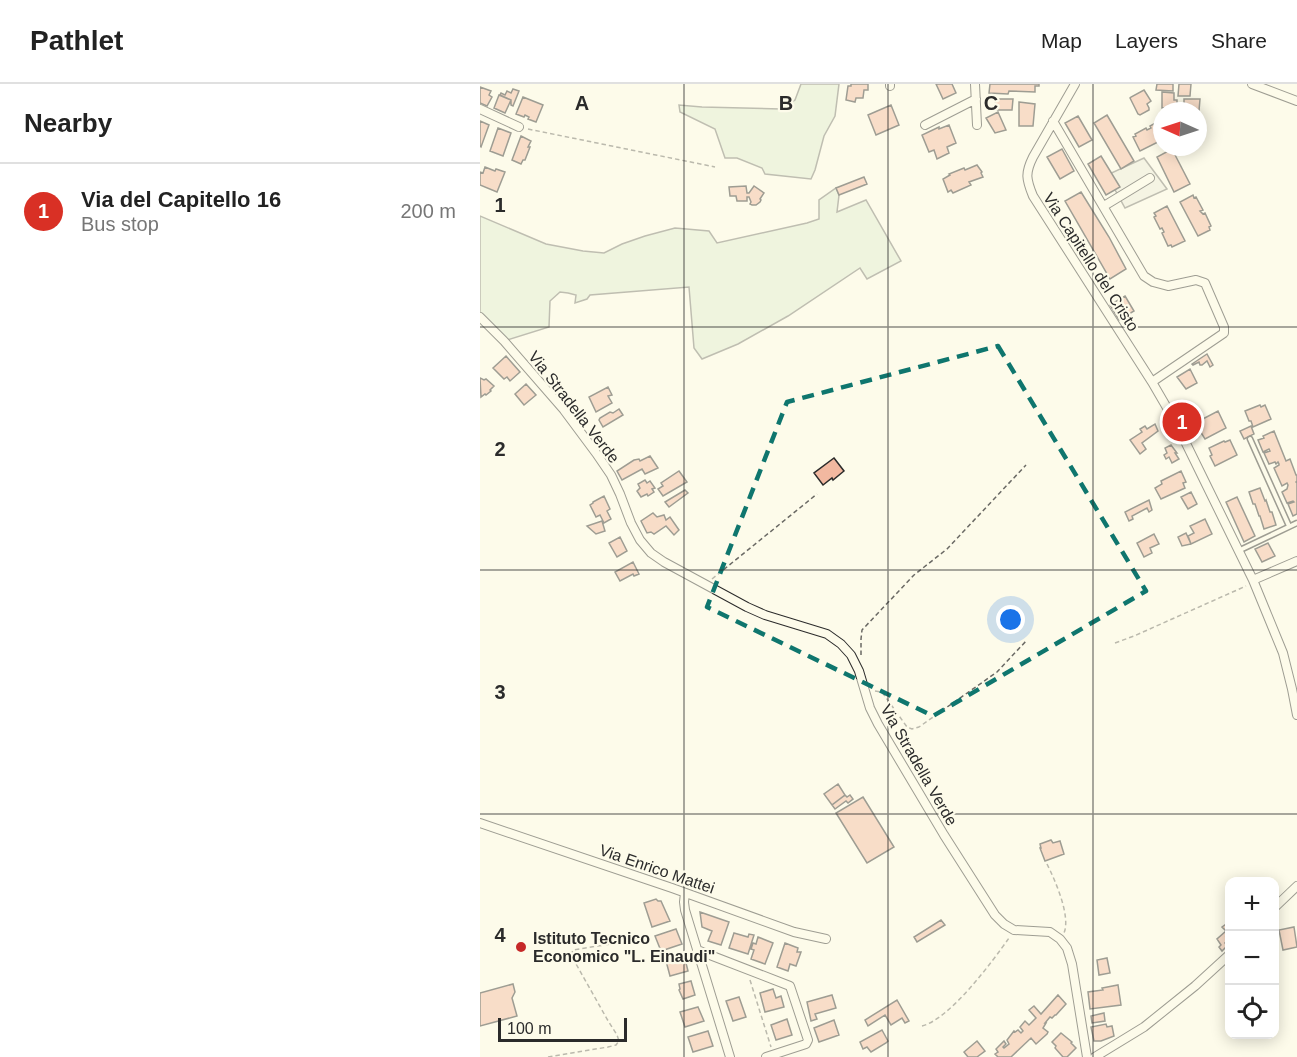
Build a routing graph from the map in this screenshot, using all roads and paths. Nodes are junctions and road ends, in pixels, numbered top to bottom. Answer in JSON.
{"nodes":[{"id":1,"x":975,"y":84,"type":"edge"},
{"id":2,"x":1075,"y":84,"type":"edge"},
{"id":3,"x":1252,"y":84,"type":"edge"},
{"id":4,"x":976,"y":99,"type":"junction"},
{"id":5,"x":1297,"y":101,"type":"edge"},
{"id":6,"x":480,"y":109,"type":"edge"},
{"id":7,"x":1053,"y":121,"type":"junction"},
{"id":8,"x":925,"y":125,"type":"dead end"},
{"id":9,"x":977,"y":125,"type":"dead end"},
{"id":10,"x":519,"y":127,"type":"joint"},
{"id":11,"x":715,"y":167,"type":"dead end"},
{"id":12,"x":1150,"y":178,"type":"dead end"},
{"id":13,"x":1104,"y":206,"type":"junction"},
{"id":14,"x":480,"y":317,"type":"edge"},
{"id":15,"x":1152,"y":382,"type":"junction"},
{"id":16,"x":1250,"y":439,"type":"dead end"},
{"id":17,"x":1026,"y":465,"type":"dead end"},
{"id":18,"x":817,"y":494,"type":"dead end"},
{"id":19,"x":1297,"y":523,"type":"edge"},
{"id":20,"x":1289,"y":526,"type":"junction"},
{"id":21,"x":1238,"y":550,"type":"junction"},
{"id":22,"x":1297,"y":561,"type":"edge"},
{"id":23,"x":1253,"y":581,"type":"junction"},
{"id":24,"x":703,"y":584,"type":"junction"},
{"id":25,"x":1027,"y":640,"type":"dead end"},
{"id":26,"x":1115,"y":643,"type":"dead end"},
{"id":27,"x":859,"y":671,"type":"junction"},
{"id":28,"x":865,"y":694,"type":"junction"},
{"id":29,"x":1297,"y":715,"type":"edge"},
{"id":30,"x":480,"y":823,"type":"edge"},
{"id":31,"x":1047,"y":864,"type":"dead end"},
{"id":32,"x":1297,"y":886,"type":"edge"},
{"id":33,"x":685,"y":893,"type":"junction"},
{"id":34,"x":1279,"y":904,"type":"edge"},
{"id":35,"x":1014,"y":930,"type":"junction"},
{"id":36,"x":826,"y":939,"type":"dead end"},
{"id":37,"x":1060,"y":939,"type":"junction"},
{"id":38,"x":629,"y":941,"type":"dead end"},
{"id":39,"x":697,"y":950,"type":"junction"},
{"id":40,"x":715,"y":957,"type":"junction"},
{"id":41,"x":1225,"y":959,"type":"edge"},
{"id":42,"x":701,"y":966,"type":"junction"},
{"id":43,"x":751,"y":971,"type":"junction"},
{"id":44,"x":922,"y":1026,"type":"dead end"},
{"id":45,"x":770,"y":1056,"type":"edge"},
{"id":46,"x":548,"y":1057,"type":"edge"},
{"id":47,"x":730,"y":1057,"type":"edge"},
{"id":48,"x":1087,"y":1057,"type":"edge"},
{"id":49,"x":1095,"y":1057,"type":"edge"}],
"edges":[{"from":1,"to":4,"type":"street"},
{"from":2,"to":7,"type":"street","name":"Via Capitello del Cristo"},
{"from":3,"to":5,"type":"street"},
{"from":4,"to":8,"type":"street"},
{"from":4,"to":9,"type":"street"},
{"from":6,"to":10,"type":"street"},
{"from":7,"to":13,"type":"street"},
{"from":7,"to":15,"type":"street","name":"Via Capitello del Cristo"},
{"from":10,"to":11,"type":"path"},
{"from":12,"to":13,"type":"street"},
{"from":13,"to":15,"type":"street"},
{"from":14,"to":24,"type":"street","name":"Via Stradella Verde"},
{"from":15,"to":21,"type":"street","name":"Via Capitello del Cristo"},
{"from":16,"to":20,"type":"lane"},
{"from":17,"to":27,"type":"path"},
{"from":18,"to":24,"type":"path"},
{"from":19,"to":20,"type":"lane"},
{"from":20,"to":21,"type":"lane"},
{"from":21,"to":23,"type":"street","name":"Via Capitello del Cristo"},
{"from":22,"to":23,"type":"street"},
{"from":23,"to":26,"type":"path"},
{"from":23,"to":29,"type":"street","name":"Via Capitello del Cristo"},
{"from":24,"to":27,"type":"street","name":"Via Stradella Verde"},
{"from":25,"to":28,"type":"path"},
{"from":27,"to":28,"type":"street","name":"Via Stradella Verde"},
{"from":28,"to":35,"type":"street","name":"Via Stradella Verde"},
{"from":30,"to":33,"type":"street","name":"Via Enrico Mattei"},
{"from":31,"to":37,"type":"path"},
{"from":32,"to":34,"type":"street"},
{"from":33,"to":36,"type":"street","name":"Via Enrico Mattei"},
{"from":33,"to":39,"type":"street"},
{"from":35,"to":37,"type":"street"},
{"from":35,"to":44,"type":"path"},
{"from":37,"to":48,"type":"street"},
{"from":38,"to":46,"type":"path"},
{"from":39,"to":40,"type":"street"},
{"from":39,"to":42,"type":"street"},
{"from":40,"to":42,"type":"street"},
{"from":40,"to":43,"type":"street"},
{"from":41,"to":49,"type":"street"},
{"from":42,"to":47,"type":"street"},
{"from":43,"to":45,"type":"path"},
{"from":43,"to":45,"type":"street"}]}
